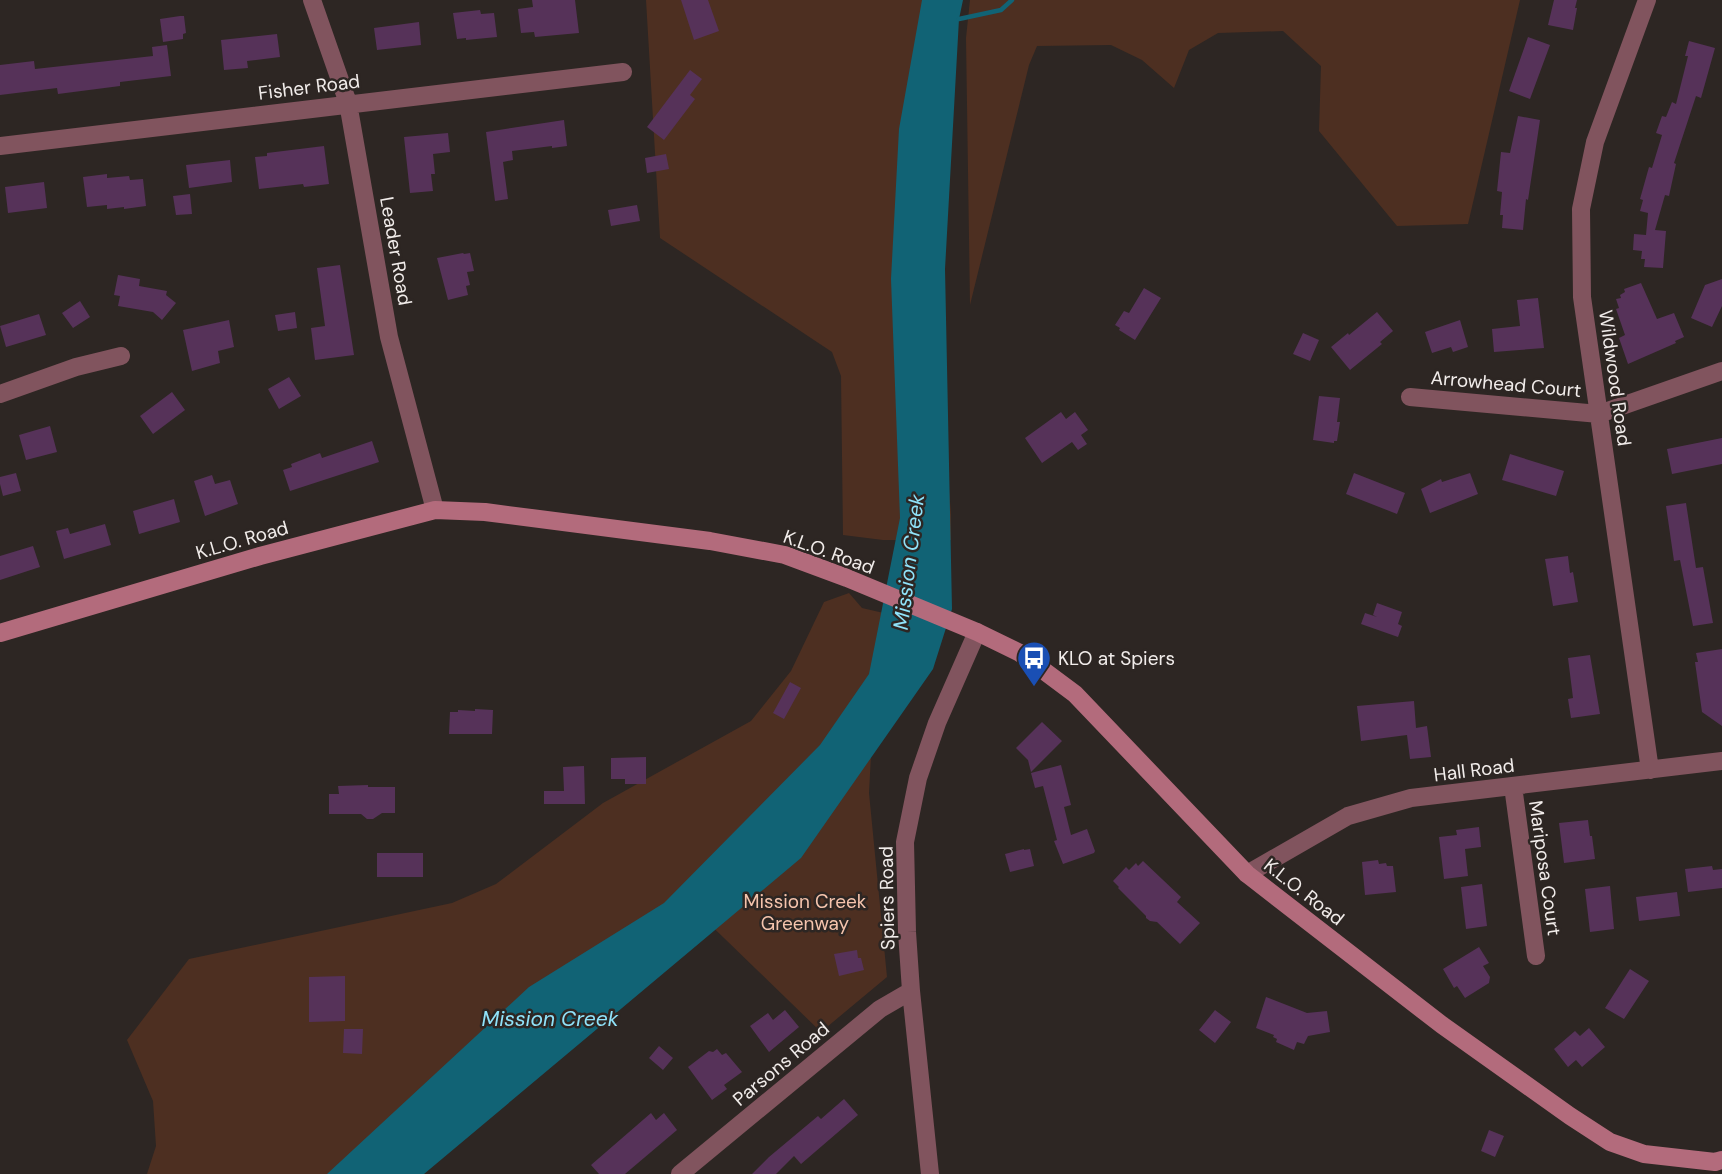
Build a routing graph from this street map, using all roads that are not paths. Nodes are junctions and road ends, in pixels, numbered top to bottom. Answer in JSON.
{"nodes":[{"id":1,"x":312,"y":0,"type":"edge"},
{"id":2,"x":1647,"y":0,"type":"edge"},
{"id":3,"x":622,"y":72,"type":"dead end"},
{"id":4,"x":348,"y":103,"type":"junction"},
{"id":5,"x":0,"y":146,"type":"edge"},
{"id":6,"x":121,"y":356,"type":"dead end"},
{"id":7,"x":1722,"y":371,"type":"edge"},
{"id":8,"x":0,"y":394,"type":"edge"},
{"id":9,"x":1410,"y":397,"type":"dead end"},
{"id":10,"x":1599,"y":414,"type":"junction"},
{"id":11,"x":435,"y":510,"type":"junction"},
{"id":12,"x":977,"y":632,"type":"junction"},
{"id":13,"x":0,"y":633,"type":"edge"},
{"id":14,"x":1722,"y":761,"type":"edge"},
{"id":15,"x":1650,"y":770,"type":"junction"},
{"id":16,"x":1513,"y":786,"type":"junction"},
{"id":17,"x":1247,"y":874,"type":"junction"},
{"id":18,"x":1536,"y":956,"type":"dead end"},
{"id":19,"x":911,"y":990,"type":"junction"},
{"id":20,"x":1722,"y":1160,"type":"edge"},
{"id":21,"x":680,"y":1174,"type":"edge"},
{"id":22,"x":930,"y":1174,"type":"edge"}],
"edges":[{"from":1,"to":4,"type":"street","name":"Leader Road"},
{"from":2,"to":10,"type":"street","name":"Wildwood Road"},
{"from":3,"to":4,"type":"street","name":"Fisher Road"},
{"from":4,"to":5,"type":"street","name":"Fisher Road"},
{"from":4,"to":11,"type":"street","name":"Leader Road"},
{"from":6,"to":8,"type":"street"},
{"from":7,"to":10,"type":"street"},
{"from":9,"to":10,"type":"street","name":"Arrowhead Court"},
{"from":10,"to":15,"type":"street","name":"Wildwood Road"},
{"from":11,"to":12,"type":"main road","name":"K.L.O. Road"},
{"from":11,"to":13,"type":"main road","name":"K.L.O. Road"},
{"from":12,"to":17,"type":"main road","name":"K.L.O. Road"},
{"from":12,"to":19,"type":"street","name":"Spiers Road"},
{"from":14,"to":15,"type":"street","name":"Hall Road"},
{"from":15,"to":16,"type":"street","name":"Hall Road"},
{"from":16,"to":17,"type":"street","name":"Hall Road"},
{"from":16,"to":18,"type":"street","name":"Mariposa Court"},
{"from":17,"to":20,"type":"main road","name":"K.L.O. Road"},
{"from":19,"to":21,"type":"street","name":"Parsons Road"},
{"from":19,"to":22,"type":"street","name":"Spiers Road"}]}
